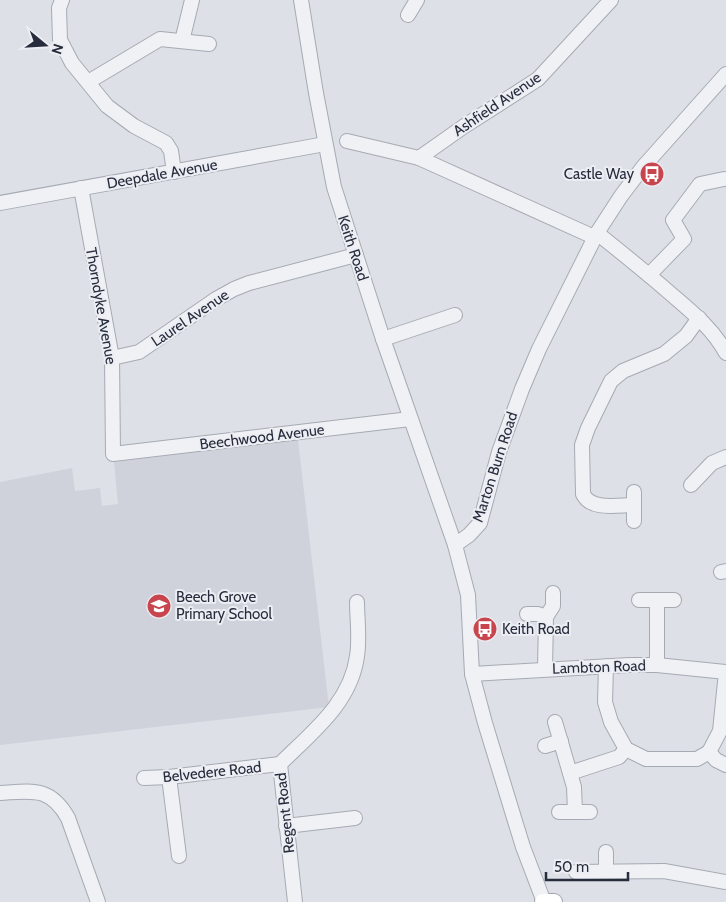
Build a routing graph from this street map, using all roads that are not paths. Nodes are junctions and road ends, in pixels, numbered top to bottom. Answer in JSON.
{"nodes":[{"id":1,"x":62,"y":0,"type":"edge"},
{"id":2,"x":192,"y":0,"type":"edge"},
{"id":3,"x":301,"y":0,"type":"edge"},
{"id":4,"x":417,"y":0,"type":"edge"},
{"id":5,"x":611,"y":0,"type":"edge"},
{"id":6,"x":408,"y":15,"type":"dead end"},
{"id":7,"x":182,"y":41,"type":"junction"},
{"id":8,"x":209,"y":44,"type":"dead end"},
{"id":9,"x":726,"y":74,"type":"edge"},
{"id":10,"x":88,"y":82,"type":"junction"},
{"id":11,"x":347,"y":141,"type":"dead end"},
{"id":12,"x":325,"y":144,"type":"junction"},
{"id":13,"x":419,"y":158,"type":"junction"},
{"id":14,"x":174,"y":172,"type":"junction"},
{"id":15,"x":724,"y":179,"type":"dead end"},
{"id":16,"x":81,"y":188,"type":"junction"},
{"id":17,"x":0,"y":203,"type":"edge"},
{"id":18,"x":595,"y":235,"type":"junction"},
{"id":19,"x":356,"y":255,"type":"junction"},
{"id":20,"x":649,"y":275,"type":"junction"},
{"id":21,"x":455,"y":316,"type":"dead end"},
{"id":22,"x":698,"y":318,"type":"junction"},
{"id":23,"x":383,"y":339,"type":"junction"},
{"id":24,"x":726,"y":353,"type":"edge"},
{"id":25,"x":112,"y":358,"type":"junction"},
{"id":26,"x":410,"y":419,"type":"junction"},
{"id":27,"x":113,"y":454,"type":"joint"},
{"id":28,"x":726,"y":457,"type":"edge"},
{"id":29,"x":691,"y":485,"type":"dead end"},
{"id":30,"x":634,"y":521,"type":"dead end"},
{"id":31,"x":455,"y":545,"type":"junction"},
{"id":32,"x":553,"y":593,"type":"dead end"},
{"id":33,"x":638,"y":600,"type":"dead end"},
{"id":34,"x":657,"y":600,"type":"junction"},
{"id":35,"x":674,"y":600,"type":"dead end"},
{"id":36,"x":357,"y":602,"type":"dead end"},
{"id":37,"x":527,"y":614,"type":"dead end"},
{"id":38,"x":546,"y":617,"type":"junction"},
{"id":39,"x":657,"y":665,"type":"junction"},
{"id":40,"x":606,"y":666,"type":"junction"},
{"id":41,"x":545,"y":670,"type":"junction"},
{"id":42,"x":726,"y":672,"type":"edge"},
{"id":43,"x":472,"y":674,"type":"junction"},
{"id":44,"x":555,"y":722,"type":"dead end"},
{"id":45,"x":561,"y":742,"type":"junction"},
{"id":46,"x":545,"y":746,"type":"dead end"},
{"id":47,"x":626,"y":749,"type":"junction"},
{"id":48,"x":709,"y":752,"type":"junction"},
{"id":49,"x":280,"y":764,"type":"junction"},
{"id":50,"x":726,"y":765,"type":"edge"},
{"id":51,"x":570,"y":773,"type":"junction"},
{"id":52,"x":169,"y":777,"type":"junction"},
{"id":53,"x":144,"y":778,"type":"dead end"},
{"id":54,"x":0,"y":792,"type":"edge"},
{"id":55,"x":559,"y":812,"type":"dead end"},
{"id":56,"x":575,"y":812,"type":"junction"},
{"id":57,"x":590,"y":812,"type":"dead end"},
{"id":58,"x":355,"y":818,"type":"dead end"},
{"id":59,"x":286,"y":826,"type":"junction"},
{"id":60,"x":606,"y":852,"type":"dead end"},
{"id":61,"x":179,"y":856,"type":"dead end"},
{"id":62,"x":606,"y":871,"type":"junction"},
{"id":63,"x":576,"y":872,"type":"dead end"},
{"id":64,"x":726,"y":882,"type":"edge"},
{"id":65,"x":98,"y":902,"type":"edge"},
{"id":66,"x":296,"y":902,"type":"edge"},
{"id":67,"x":544,"y":902,"type":"edge"},
{"id":68,"x":554,"y":902,"type":"edge"}],
"edges":[{"from":1,"to":10,"type":"street"},
{"from":2,"to":7,"type":"street"},
{"from":3,"to":12,"type":"street","name":"Keith Road"},
{"from":4,"to":6,"type":"street"},
{"from":5,"to":13,"type":"street","name":"Ashfield Avenue"},
{"from":7,"to":8,"type":"street"},
{"from":7,"to":10,"type":"street"},
{"from":9,"to":18,"type":"street","name":"Marton Burn Road"},
{"from":10,"to":14,"type":"street"},
{"from":11,"to":13,"type":"street"},
{"from":12,"to":14,"type":"street","name":"Deepdale Avenue"},
{"from":12,"to":19,"type":"street","name":"Keith Road"},
{"from":13,"to":18,"type":"street"},
{"from":14,"to":16,"type":"street","name":"Deepdale Avenue"},
{"from":15,"to":20,"type":"street"},
{"from":16,"to":17,"type":"street","name":"Deepdale Avenue"},
{"from":16,"to":25,"type":"street","name":"Thorndyke Avenue"},
{"from":18,"to":20,"type":"street"},
{"from":18,"to":31,"type":"street","name":"Marton Burn Road"},
{"from":19,"to":23,"type":"street","name":"Keith Road"},
{"from":19,"to":25,"type":"street","name":"Laurel Avenue"},
{"from":20,"to":22,"type":"street"},
{"from":21,"to":23,"type":"street"},
{"from":22,"to":24,"type":"street"},
{"from":22,"to":30,"type":"street"},
{"from":23,"to":26,"type":"street","name":"Keith Road"},
{"from":25,"to":27,"type":"street","name":"Thorndyke Avenue"},
{"from":26,"to":27,"type":"street","name":"Beechwood Avenue"},
{"from":26,"to":31,"type":"street","name":"Keith Road"},
{"from":28,"to":29,"type":"street"},
{"from":31,"to":43,"type":"street"},
{"from":32,"to":38,"type":"street"},
{"from":33,"to":34,"type":"street"},
{"from":34,"to":35,"type":"street"},
{"from":34,"to":39,"type":"street"},
{"from":36,"to":49,"type":"street","name":"Regent Road"},
{"from":37,"to":38,"type":"street"},
{"from":38,"to":41,"type":"street"},
{"from":39,"to":40,"type":"street","name":"Lambton Road"},
{"from":39,"to":42,"type":"street","name":"Lambton Road"},
{"from":40,"to":41,"type":"street","name":"Lambton Road"},
{"from":40,"to":47,"type":"street"},
{"from":41,"to":43,"type":"street","name":"Lambton Road"},
{"from":42,"to":48,"type":"street"},
{"from":43,"to":67,"type":"street"},
{"from":44,"to":45,"type":"street"},
{"from":45,"to":46,"type":"street"},
{"from":45,"to":51,"type":"street"},
{"from":47,"to":48,"type":"street"},
{"from":47,"to":51,"type":"street"},
{"from":48,"to":50,"type":"street"},
{"from":49,"to":52,"type":"street","name":"Belvedere Road"},
{"from":49,"to":59,"type":"street","name":"Regent Road"},
{"from":51,"to":56,"type":"street"},
{"from":52,"to":53,"type":"street","name":"Belvedere Road"},
{"from":52,"to":61,"type":"street"},
{"from":54,"to":65,"type":"street"},
{"from":55,"to":56,"type":"street"},
{"from":56,"to":57,"type":"street"},
{"from":58,"to":59,"type":"street"},
{"from":59,"to":66,"type":"street","name":"Regent Road"},
{"from":60,"to":62,"type":"street"},
{"from":62,"to":63,"type":"street"},
{"from":62,"to":64,"type":"street"},
{"from":67,"to":68,"type":"main road"}]}
